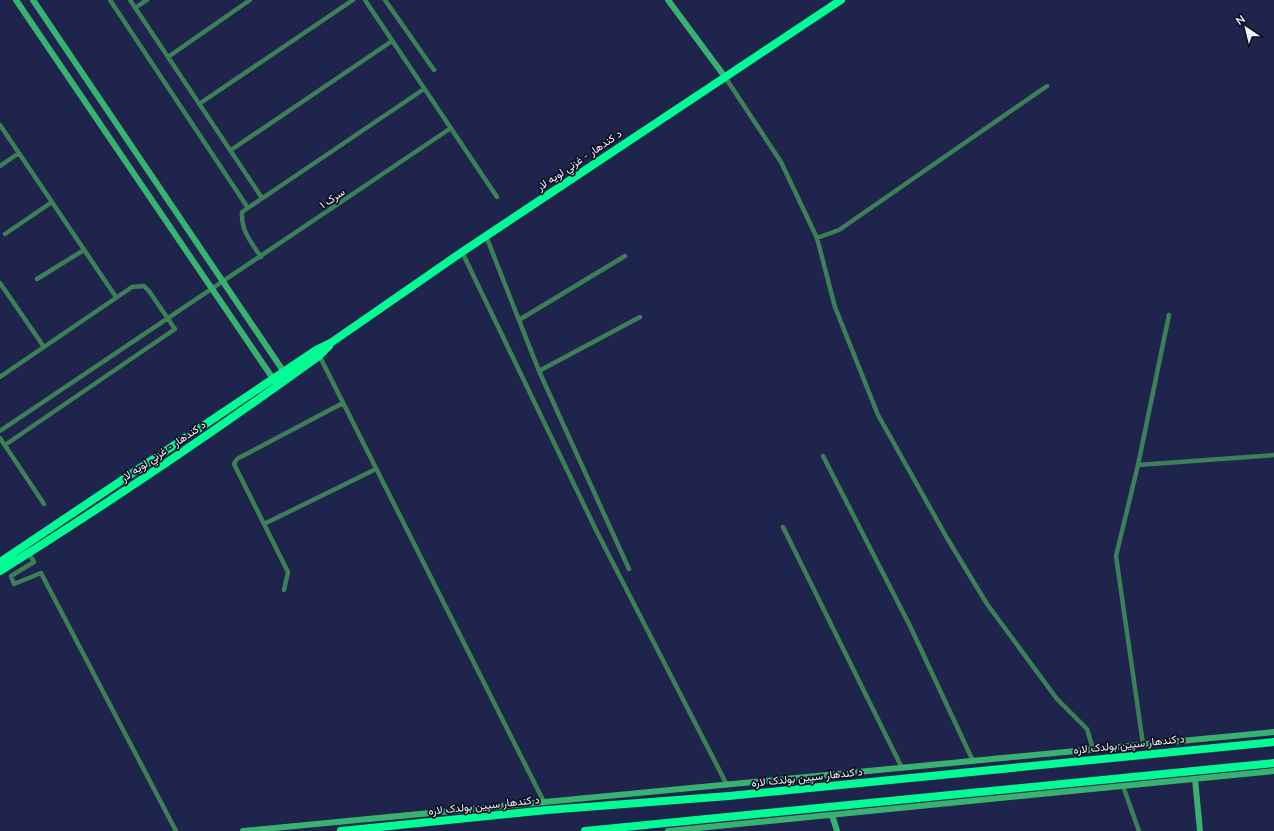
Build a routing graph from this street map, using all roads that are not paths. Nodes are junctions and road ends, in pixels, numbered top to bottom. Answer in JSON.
{"nodes":[{"id":1,"x":16,"y":0,"type":"edge"},
{"id":2,"x":33,"y":0,"type":"edge"},
{"id":3,"x":110,"y":0,"type":"edge"},
{"id":4,"x":130,"y":0,"type":"edge"},
{"id":5,"x":147,"y":0,"type":"edge"},
{"id":6,"x":250,"y":0,"type":"edge"},
{"id":7,"x":353,"y":0,"type":"edge"},
{"id":8,"x":365,"y":0,"type":"edge"},
{"id":9,"x":385,"y":0,"type":"edge"},
{"id":10,"x":668,"y":0,"type":"edge"},
{"id":11,"x":841,"y":0,"type":"edge"},
{"id":12,"x":135,"y":8,"type":"junction"},
{"id":13,"x":392,"y":41,"type":"junction"},
{"id":14,"x":168,"y":57,"type":"junction"},
{"id":15,"x":434,"y":70,"type":"dead end"},
{"id":16,"x":725,"y":76,"type":"junction"},
{"id":17,"x":1047,"y":86,"type":"dead end"},
{"id":18,"x":424,"y":89,"type":"junction"},
{"id":19,"x":199,"y":104,"type":"junction"},
{"id":20,"x":0,"y":125,"type":"edge"},
{"id":21,"x":451,"y":128,"type":"junction"},
{"id":22,"x":231,"y":150,"type":"junction"},
{"id":23,"x":19,"y":153,"type":"junction"},
{"id":24,"x":0,"y":166,"type":"edge"},
{"id":25,"x":262,"y":198,"type":"junction"},
{"id":26,"x":497,"y":198,"type":"dead end"},
{"id":27,"x":52,"y":202,"type":"junction"},
{"id":28,"x":248,"y":208,"type":"junction"},
{"id":29,"x":5,"y":234,"type":"dead end"},
{"id":30,"x":486,"y":236,"type":"junction"},
{"id":31,"x":817,"y":238,"type":"junction"},
{"id":32,"x":84,"y":250,"type":"junction"},
{"id":33,"x":462,"y":252,"type":"junction"},
{"id":34,"x":625,"y":256,"type":"dead end"},
{"id":35,"x":261,"y":257,"type":"junction"},
{"id":36,"x":37,"y":279,"type":"dead end"},
{"id":37,"x":222,"y":282,"type":"junction"},
{"id":38,"x":0,"y":283,"type":"edge"},
{"id":39,"x":211,"y":290,"type":"junction"},
{"id":40,"x":116,"y":297,"type":"junction"},
{"id":41,"x":1169,"y":315,"type":"dead end"},
{"id":42,"x":640,"y":317,"type":"dead end"},
{"id":43,"x":168,"y":318,"type":"junction"},
{"id":44,"x":519,"y":320,"type":"junction"},
{"id":45,"x":44,"y":346,"type":"junction"},
{"id":46,"x":318,"y":353,"type":"junction"},
{"id":47,"x":539,"y":371,"type":"junction"},
{"id":48,"x":286,"y":375,"type":"junction"},
{"id":49,"x":0,"y":377,"type":"edge"},
{"id":50,"x":275,"y":382,"type":"junction"},
{"id":51,"x":343,"y":403,"type":"junction"},
{"id":52,"x":0,"y":431,"type":"edge"},
{"id":53,"x":0,"y":438,"type":"edge"},
{"id":54,"x":5,"y":445,"type":"junction"},
{"id":55,"x":1274,"y":455,"type":"edge"},
{"id":56,"x":823,"y":456,"type":"dead end"},
{"id":57,"x":1138,"y":465,"type":"junction"},
{"id":58,"x":376,"y":469,"type":"junction"},
{"id":59,"x":44,"y":504,"type":"dead end"},
{"id":60,"x":264,"y":524,"type":"junction"},
{"id":61,"x":783,"y":527,"type":"dead end"},
{"id":62,"x":27,"y":550,"type":"junction"},
{"id":63,"x":0,"y":562,"type":"edge"},
{"id":64,"x":629,"y":569,"type":"dead end"},
{"id":65,"x":0,"y":571,"type":"edge"},
{"id":66,"x":284,"y":590,"type":"dead end"},
{"id":67,"x":1274,"y":732,"type":"edge"},
{"id":68,"x":1274,"y":742,"type":"edge"},
{"id":69,"x":1143,"y":744,"type":"junction"},
{"id":70,"x":1093,"y":749,"type":"junction"},
{"id":71,"x":973,"y":761,"type":"junction"},
{"id":72,"x":1274,"y":763,"type":"edge"},
{"id":73,"x":902,"y":768,"type":"junction"},
{"id":74,"x":1274,"y":771,"type":"edge"},
{"id":75,"x":1195,"y":779,"type":"junction"},
{"id":76,"x":727,"y":785,"type":"junction"},
{"id":77,"x":1124,"y":786,"type":"junction"},
{"id":78,"x":544,"y":802,"type":"junction"},
{"id":79,"x":832,"y":815,"type":"junction"},
{"id":80,"x":176,"y":831,"type":"edge"},
{"id":81,"x":243,"y":831,"type":"edge"},
{"id":82,"x":341,"y":831,"type":"edge"},
{"id":83,"x":585,"y":831,"type":"edge"},
{"id":84,"x":668,"y":831,"type":"edge"},
{"id":85,"x":837,"y":831,"type":"edge"},
{"id":86,"x":1139,"y":831,"type":"edge"},
{"id":87,"x":1200,"y":831,"type":"edge"}],
"edges":[{"from":1,"to":39,"type":"street"},
{"from":2,"to":37,"type":"street"},
{"from":3,"to":28,"type":"street"},
{"from":4,"to":12,"type":"street"},
{"from":5,"to":12,"type":"street"},
{"from":6,"to":14,"type":"street"},
{"from":7,"to":19,"type":"street"},
{"from":8,"to":13,"type":"street"},
{"from":9,"to":15,"type":"street"},
{"from":10,"to":16,"type":"street"},
{"from":11,"to":16,"type":"highway","name":"د کندهار - غزني لويه لار"},
{"from":12,"to":14,"type":"street"},
{"from":13,"to":18,"type":"street"},
{"from":13,"to":22,"type":"street"},
{"from":14,"to":19,"type":"street"},
{"from":16,"to":30,"type":"highway","name":"د کندهار - غزني لويه لار"},
{"from":16,"to":31,"type":"street"},
{"from":17,"to":31,"type":"street"},
{"from":18,"to":21,"type":"street"},
{"from":18,"to":25,"type":"street"},
{"from":19,"to":22,"type":"street"},
{"from":20,"to":23,"type":"street"},
{"from":21,"to":26,"type":"street"},
{"from":21,"to":35,"type":"street","name":"سرک ۱"},
{"from":22,"to":25,"type":"street"},
{"from":23,"to":24,"type":"street"},
{"from":23,"to":27,"type":"street"},
{"from":25,"to":28,"type":"street"},
{"from":27,"to":29,"type":"street"},
{"from":27,"to":32,"type":"street"},
{"from":28,"to":35,"type":"street"},
{"from":30,"to":33,"type":"highway","name":"د کندهار - غزني لويه لار"},
{"from":30,"to":44,"type":"street"},
{"from":31,"to":70,"type":"street"},
{"from":32,"to":36,"type":"street"},
{"from":32,"to":40,"type":"street"},
{"from":33,"to":46,"type":"highway","name":"د کندهار - غزني لويه لار"},
{"from":33,"to":76,"type":"street"},
{"from":34,"to":44,"type":"street"},
{"from":35,"to":37,"type":"street","name":"سرک ۱"},
{"from":37,"to":39,"type":"street","name":"سرک ۱"},
{"from":37,"to":48,"type":"street"},
{"from":38,"to":45,"type":"street"},
{"from":39,"to":43,"type":"street","name":"سرک ۱"},
{"from":39,"to":50,"type":"street"},
{"from":40,"to":43,"type":"street"},
{"from":40,"to":45,"type":"street"},
{"from":41,"to":57,"type":"street"},
{"from":42,"to":47,"type":"street"},
{"from":43,"to":52,"type":"street","name":"سرک ۱"},
{"from":43,"to":54,"type":"street"},
{"from":44,"to":47,"type":"street"},
{"from":45,"to":49,"type":"street"},
{"from":46,"to":48,"type":"highway","name":"د کندهار - غزني لويه لار"},
{"from":46,"to":51,"type":"street"},
{"from":47,"to":64,"type":"street"},
{"from":48,"to":50,"type":"highway","name":"د کندهار - غزني لويه لار"},
{"from":50,"to":62,"type":"highway","name":"د کندهار - غزني لويه لار"},
{"from":51,"to":58,"type":"street"},
{"from":51,"to":60,"type":"street"},
{"from":53,"to":54,"type":"street"},
{"from":54,"to":59,"type":"street"},
{"from":55,"to":57,"type":"street"},
{"from":56,"to":71,"type":"street"},
{"from":57,"to":69,"type":"street"},
{"from":58,"to":60,"type":"street"},
{"from":58,"to":78,"type":"street"},
{"from":60,"to":66,"type":"street"},
{"from":61,"to":73,"type":"street"},
{"from":62,"to":63,"type":"highway","name":"د کندهار - غزني لويه لار"},
{"from":62,"to":65,"type":"highway","name":"د کندهار - غزني لويه لار"},
{"from":62,"to":80,"type":"street"},
{"from":67,"to":69,"type":"street"},
{"from":68,"to":82,"type":"highway","name":"د کندهار سپین بولدک لاره"},
{"from":69,"to":70,"type":"street"},
{"from":70,"to":71,"type":"street"},
{"from":71,"to":73,"type":"street"},
{"from":72,"to":83,"type":"highway"},
{"from":73,"to":76,"type":"street"},
{"from":74,"to":75,"type":"street"},
{"from":75,"to":77,"type":"street"},
{"from":75,"to":87,"type":"street"},
{"from":76,"to":78,"type":"street"},
{"from":77,"to":79,"type":"street"},
{"from":77,"to":86,"type":"street"},
{"from":78,"to":81,"type":"street"},
{"from":79,"to":84,"type":"street"},
{"from":79,"to":85,"type":"street"}]}
